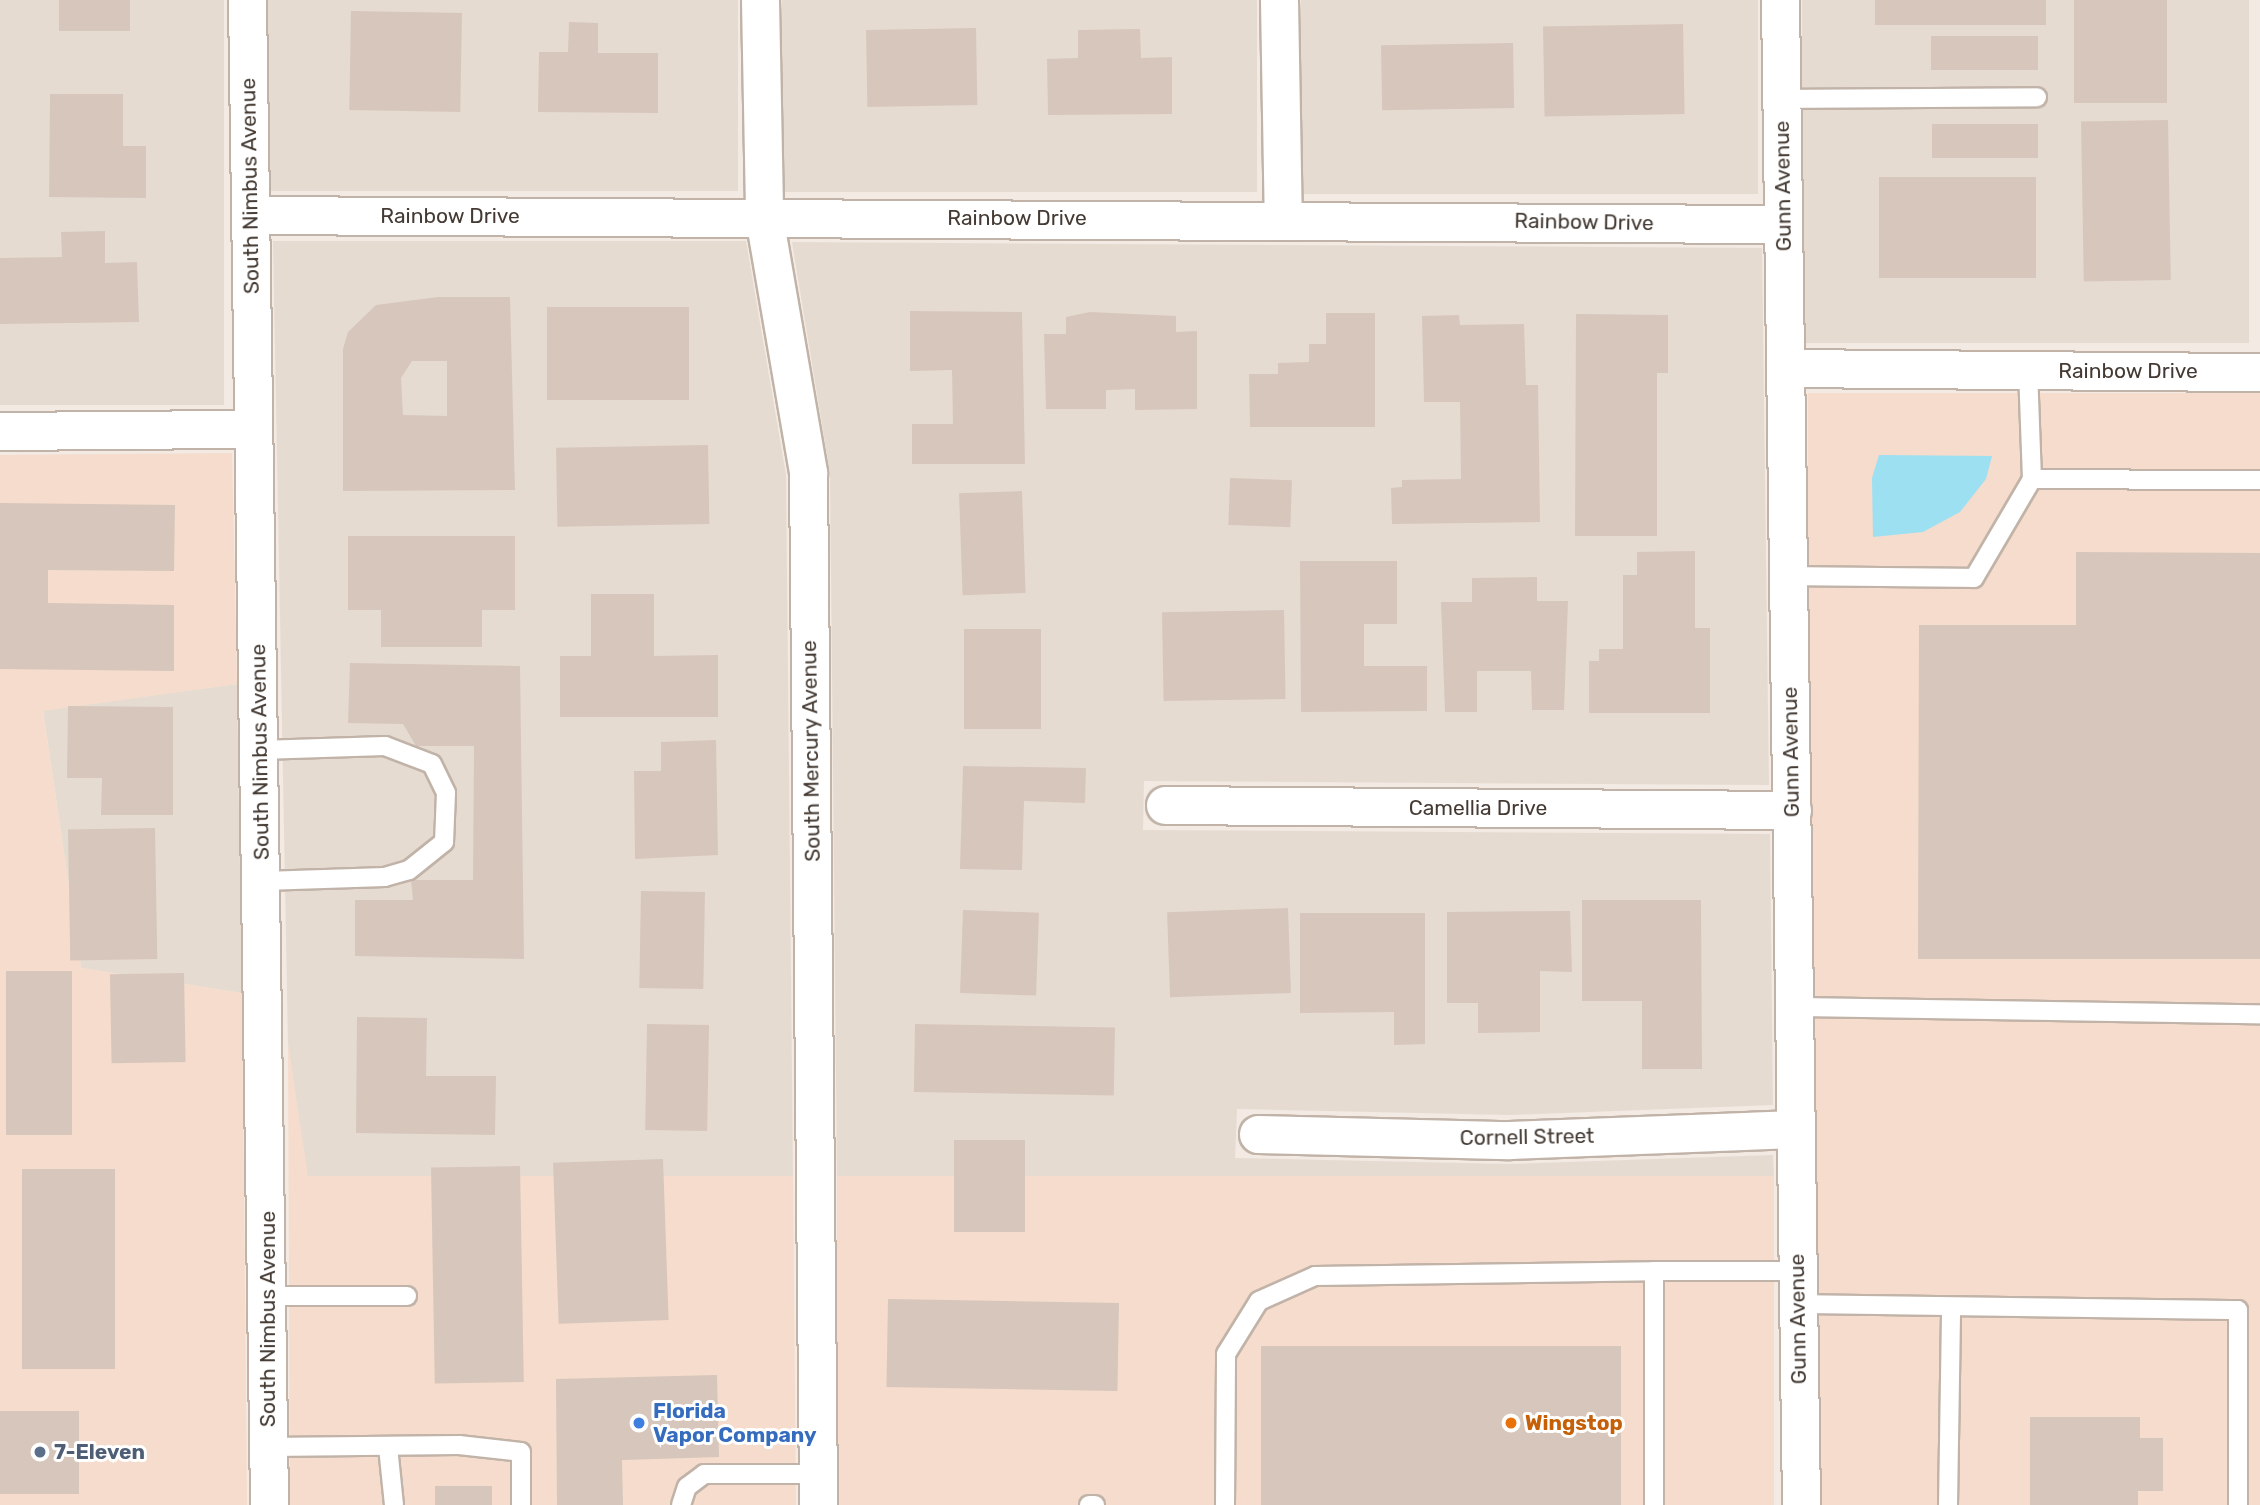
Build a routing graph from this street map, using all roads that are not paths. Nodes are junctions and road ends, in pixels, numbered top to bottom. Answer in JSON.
{"nodes":[{"id":1,"x":247,"y":0,"type":"edge"},
{"id":2,"x":760,"y":0,"type":"edge"},
{"id":3,"x":1279,"y":0,"type":"edge"},
{"id":4,"x":1780,"y":0,"type":"edge"},
{"id":5,"x":2037,"y":97,"type":"dead end"},
{"id":6,"x":1782,"y":99,"type":"junction"},
{"id":7,"x":251,"y":215,"type":"junction"},
{"id":8,"x":764,"y":216,"type":"junction"},
{"id":9,"x":1283,"y":219,"type":"junction"},
{"id":10,"x":1783,"y":224,"type":"junction"},
{"id":11,"x":1785,"y":368,"type":"junction"},
{"id":12,"x":2028,"y":370,"type":"junction"},
{"id":13,"x":2260,"y":372,"type":"edge"},
{"id":14,"x":253,"y":429,"type":"junction"},
{"id":15,"x":0,"y":431,"type":"edge"},
{"id":16,"x":2032,"y":479,"type":"junction"},
{"id":17,"x":2260,"y":480,"type":"edge"},
{"id":18,"x":1789,"y":576,"type":"junction"},
{"id":19,"x":260,"y":750,"type":"junction"},
{"id":20,"x":1165,"y":805,"type":"dead end"},
{"id":21,"x":1791,"y":810,"type":"junction"},
{"id":22,"x":263,"y":881,"type":"junction"},
{"id":23,"x":1794,"y":1007,"type":"junction"},
{"id":24,"x":2260,"y":1014,"type":"edge"},
{"id":25,"x":1795,"y":1129,"type":"junction"},
{"id":26,"x":1258,"y":1134,"type":"dead end"},
{"id":27,"x":1654,"y":1271,"type":"junction"},
{"id":28,"x":1798,"y":1287,"type":"junction"},
{"id":29,"x":269,"y":1296,"type":"junction"},
{"id":30,"x":407,"y":1296,"type":"dead end"},
{"id":31,"x":1951,"y":1308,"type":"junction"},
{"id":32,"x":268,"y":1447,"type":"junction"},
{"id":33,"x":388,"y":1447,"type":"junction"},
{"id":34,"x":818,"y":1490,"type":"edge"},
{"id":35,"x":269,"y":1505,"type":"edge"},
{"id":36,"x":394,"y":1505,"type":"edge"},
{"id":37,"x":521,"y":1505,"type":"edge"},
{"id":38,"x":681,"y":1505,"type":"edge"},
{"id":39,"x":1089,"y":1505,"type":"edge"},
{"id":40,"x":1095,"y":1505,"type":"edge"},
{"id":41,"x":1225,"y":1505,"type":"edge"},
{"id":42,"x":1654,"y":1505,"type":"edge"},
{"id":43,"x":1801,"y":1505,"type":"edge"},
{"id":44,"x":1948,"y":1505,"type":"edge"},
{"id":45,"x":2238,"y":1505,"type":"edge"}],
"edges":[{"from":1,"to":7,"type":"street","name":"South Nimbus Avenue"},
{"from":2,"to":8,"type":"street","name":"South Mercury Avenue"},
{"from":3,"to":9,"type":"street"},
{"from":4,"to":6,"type":"street","name":"Gunn Avenue"},
{"from":5,"to":6,"type":"lane"},
{"from":6,"to":10,"type":"street","name":"Gunn Avenue"},
{"from":7,"to":8,"type":"street","name":"Rainbow Drive"},
{"from":7,"to":14,"type":"street","name":"South Nimbus Avenue"},
{"from":8,"to":9,"type":"street","name":"Rainbow Drive"},
{"from":8,"to":34,"type":"street","name":"South Mercury Avenue"},
{"from":9,"to":10,"type":"street","name":"Rainbow Drive"},
{"from":10,"to":11,"type":"street","name":"Gunn Avenue"},
{"from":11,"to":12,"type":"street","name":"Rainbow Drive"},
{"from":11,"to":18,"type":"street","name":"Gunn Avenue"},
{"from":12,"to":13,"type":"street","name":"Rainbow Drive"},
{"from":12,"to":16,"type":"lane"},
{"from":14,"to":15,"type":"street"},
{"from":14,"to":19,"type":"street","name":"South Nimbus Avenue"},
{"from":16,"to":17,"type":"lane"},
{"from":16,"to":18,"type":"lane"},
{"from":18,"to":21,"type":"street","name":"Gunn Avenue"},
{"from":19,"to":22,"type":"street","name":"South Nimbus Avenue"},
{"from":19,"to":22,"type":"lane"},
{"from":20,"to":21,"type":"street","name":"Camellia Drive"},
{"from":21,"to":23,"type":"street","name":"Gunn Avenue"},
{"from":22,"to":29,"type":"street","name":"South Nimbus Avenue"},
{"from":23,"to":24,"type":"lane"},
{"from":23,"to":25,"type":"street","name":"Gunn Avenue"},
{"from":25,"to":26,"type":"street","name":"Cornell Street"},
{"from":25,"to":28,"type":"street","name":"Gunn Avenue"},
{"from":27,"to":28,"type":"lane"},
{"from":27,"to":41,"type":"lane"},
{"from":27,"to":42,"type":"lane"},
{"from":28,"to":31,"type":"lane"},
{"from":28,"to":43,"type":"street","name":"Gunn Avenue"},
{"from":29,"to":30,"type":"lane"},
{"from":29,"to":32,"type":"street","name":"South Nimbus Avenue"},
{"from":31,"to":44,"type":"lane"},
{"from":31,"to":45,"type":"lane"},
{"from":32,"to":33,"type":"lane"},
{"from":32,"to":35,"type":"street","name":"South Nimbus Avenue"},
{"from":33,"to":36,"type":"lane"},
{"from":33,"to":37,"type":"lane"},
{"from":34,"to":38,"type":"lane"},
{"from":39,"to":40,"type":"lane"}]}
